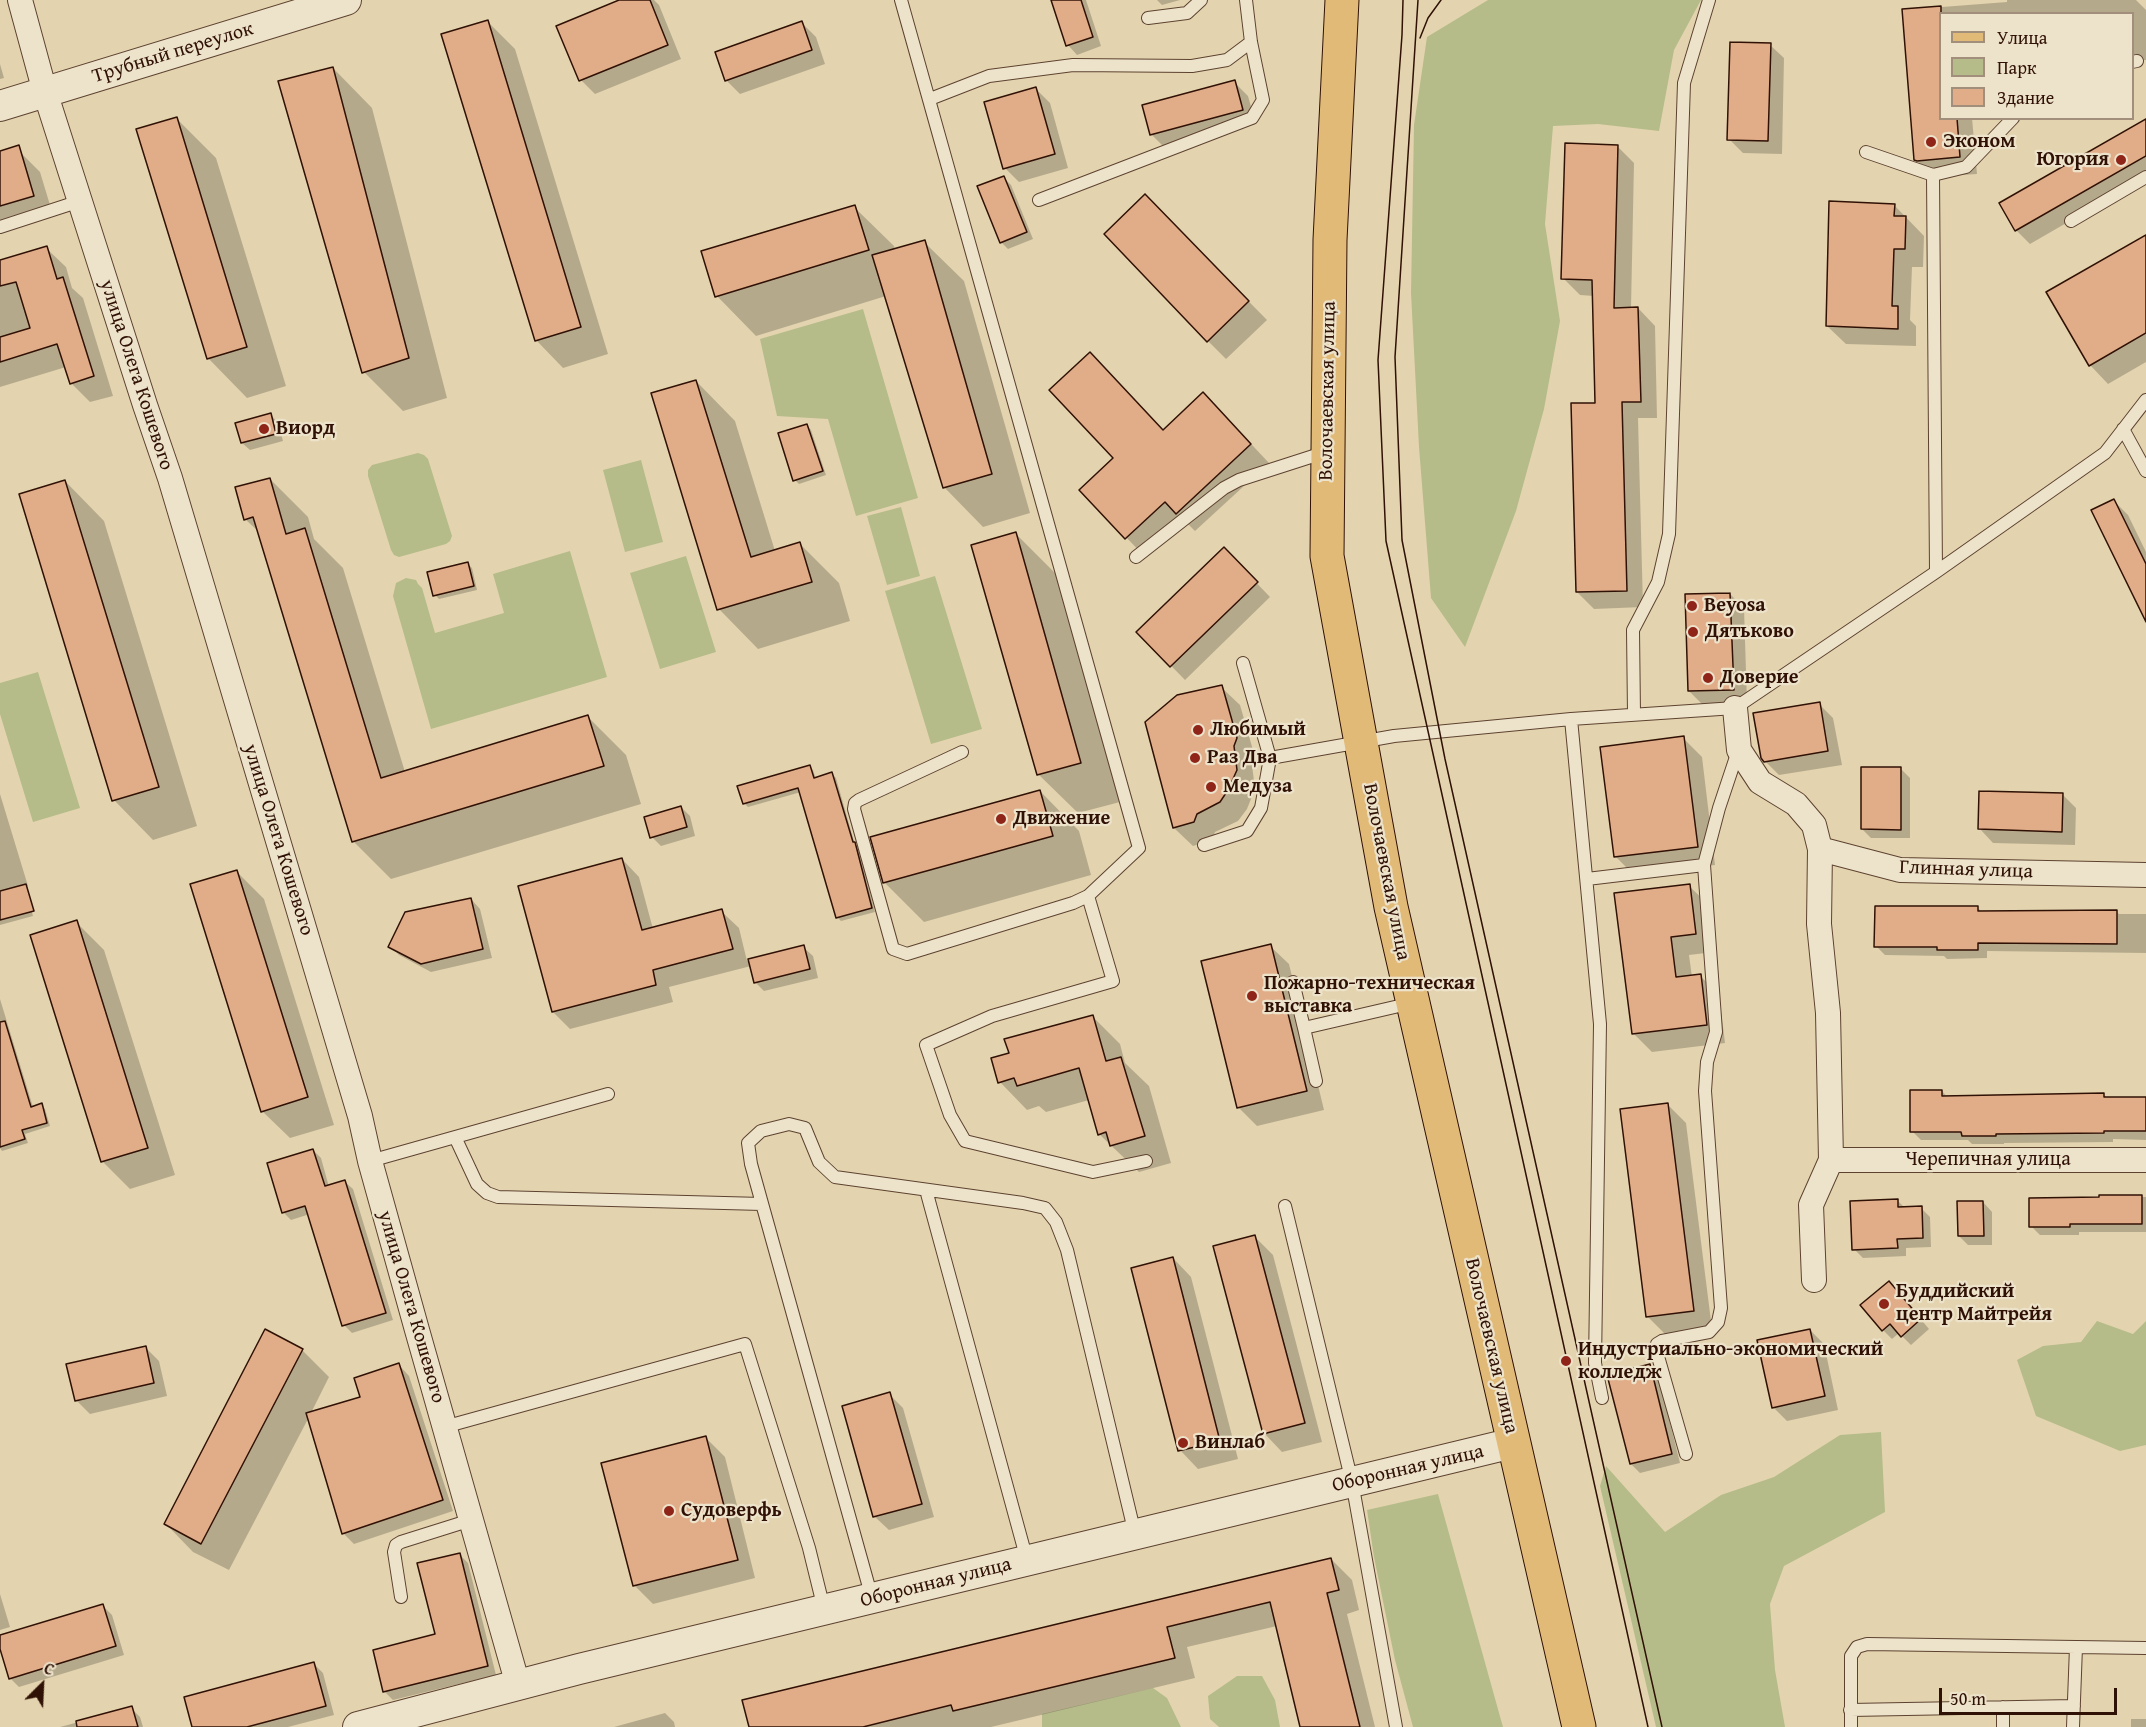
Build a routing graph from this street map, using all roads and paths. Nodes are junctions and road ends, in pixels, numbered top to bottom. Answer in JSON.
{"nodes":[{"id":1,"x":20,"y":0,"type":"edge"},
{"id":2,"x":346,"y":0,"type":"edge"},
{"id":3,"x":901,"y":0,"type":"edge"},
{"id":4,"x":1201,"y":0,"type":"edge"},
{"id":5,"x":1246,"y":0,"type":"edge"},
{"id":6,"x":1341,"y":0,"type":"edge"},
{"id":7,"x":1708,"y":0,"type":"edge"},
{"id":8,"x":1148,"y":18,"type":"dead end"},
{"id":9,"x":1251,"y":42,"type":"junction"},
{"id":10,"x":45,"y":92,"type":"junction"},
{"id":11,"x":930,"y":99,"type":"junction"},
{"id":12,"x":0,"y":106,"type":"edge"},
{"id":13,"x":2011,"y":120,"type":"edge"},
{"id":14,"x":1866,"y":152,"type":"dead end"},
{"id":15,"x":1933,"y":175,"type":"junction"},
{"id":16,"x":2146,"y":177,"type":"edge"},
{"id":17,"x":1040,"y":200,"type":"dead end"},
{"id":18,"x":80,"y":201,"type":"junction"},
{"id":19,"x":2071,"y":221,"type":"dead end"},
{"id":20,"x":0,"y":227,"type":"edge"},
{"id":21,"x":2146,"y":400,"type":"edge"},
{"id":22,"x":2123,"y":429,"type":"junction"},
{"id":23,"x":1327,"y":452,"type":"junction"},
{"id":24,"x":2146,"y":471,"type":"edge"},
{"id":25,"x":1137,"y":557,"type":"dead end"},
{"id":26,"x":1936,"y":572,"type":"junction"},
{"id":27,"x":1243,"y":663,"type":"dead end"},
{"id":28,"x":1735,"y":708,"type":"junction"},
{"id":29,"x":1634,"y":714,"type":"junction"},
{"id":30,"x":1571,"y":719,"type":"junction"},
{"id":31,"x":1360,"y":740,"type":"junction"},
{"id":32,"x":1739,"y":750,"type":"junction"},
{"id":33,"x":962,"y":752,"type":"dead end"},
{"id":34,"x":1270,"y":758,"type":"junction"},
{"id":35,"x":1204,"y":845,"type":"dead end"},
{"id":36,"x":1820,"y":849,"type":"junction"},
{"id":37,"x":1704,"y":865,"type":"junction"},
{"id":38,"x":2146,"y":875,"type":"edge"},
{"id":39,"x":1587,"y":879,"type":"junction"},
{"id":40,"x":1088,"y":896,"type":"junction"},
{"id":41,"x":1293,"y":982,"type":"dead end"},
{"id":42,"x":1413,"y":1003,"type":"junction"},
{"id":43,"x":1304,"y":1028,"type":"junction"},
{"id":44,"x":1316,"y":1081,"type":"dead end"},
{"id":45,"x":608,"y":1094,"type":"dead end"},
{"id":46,"x":455,"y":1137,"type":"junction"},
{"id":47,"x":1831,"y":1160,"type":"junction"},
{"id":48,"x":2146,"y":1160,"type":"edge"},
{"id":49,"x":370,"y":1161,"type":"junction"},
{"id":50,"x":1146,"y":1161,"type":"dead end"},
{"id":51,"x":926,"y":1190,"type":"junction"},
{"id":52,"x":762,"y":1204,"type":"junction"},
{"id":53,"x":1285,"y":1206,"type":"dead end"},
{"id":54,"x":1814,"y":1280,"type":"dead end"},
{"id":55,"x":1602,"y":1398,"type":"dead end"},
{"id":56,"x":444,"y":1427,"type":"junction"},
{"id":57,"x":1514,"y":1443,"type":"junction"},
{"id":58,"x":1686,"y":1454,"type":"dead end"},
{"id":59,"x":1353,"y":1482,"type":"junction"},
{"id":60,"x":471,"y":1520,"type":"junction"},
{"id":61,"x":1136,"y":1535,"type":"junction"},
{"id":62,"x":1027,"y":1561,"type":"junction"},
{"id":63,"x":401,"y":1597,"type":"dead end"},
{"id":64,"x":872,"y":1599,"type":"junction"},
{"id":65,"x":824,"y":1610,"type":"junction"},
{"id":66,"x":2076,"y":1647,"type":"junction"},
{"id":67,"x":2146,"y":1648,"type":"edge"},
{"id":68,"x":518,"y":1685,"type":"junction"},
{"id":69,"x":2074,"y":1706,"type":"junction"},
{"id":70,"x":2003,"y":1707,"type":"junction"},
{"id":71,"x":1850,"y":1710,"type":"junction"},
{"id":72,"x":402,"y":1721,"type":"edge"},
{"id":73,"x":358,"y":1727,"type":"edge"},
{"id":74,"x":1396,"y":1727,"type":"edge"},
{"id":75,"x":1579,"y":1727,"type":"edge"},
{"id":76,"x":1851,"y":1727,"type":"edge"},
{"id":77,"x":2003,"y":1727,"type":"edge"},
{"id":78,"x":2073,"y":1727,"type":"edge"}],
"edges":[{"from":1,"to":10,"type":"street","name":"улица Олега Кошевого"},
{"from":2,"to":10,"type":"street","name":"Трубный переулок"},
{"from":3,"to":11,"type":"lane"},
{"from":4,"to":8,"type":"lane"},
{"from":5,"to":9,"type":"lane"},
{"from":6,"to":23,"type":"main road","name":"Волочаевская улица"},
{"from":7,"to":29,"type":"lane"},
{"from":9,"to":11,"type":"lane"},
{"from":9,"to":17,"type":"lane"},
{"from":10,"to":12,"type":"street","name":"Трубный переулок"},
{"from":10,"to":18,"type":"street","name":"улица Олега Кошевого"},
{"from":11,"to":40,"type":"lane"},
{"from":13,"to":15,"type":"lane"},
{"from":14,"to":15,"type":"lane"},
{"from":15,"to":26,"type":"lane"},
{"from":16,"to":19,"type":"lane"},
{"from":18,"to":20,"type":"lane"},
{"from":18,"to":49,"type":"street","name":"улица Олега Кошевого"},
{"from":21,"to":22,"type":"lane"},
{"from":22,"to":24,"type":"lane"},
{"from":22,"to":26,"type":"lane"},
{"from":23,"to":25,"type":"lane"},
{"from":23,"to":31,"type":"main road","name":"Волочаевская улица"},
{"from":26,"to":28,"type":"lane"},
{"from":27,"to":34,"type":"lane"},
{"from":28,"to":29,"type":"lane"},
{"from":28,"to":32,"type":"street"},
{"from":29,"to":30,"type":"lane"},
{"from":30,"to":31,"type":"lane"},
{"from":30,"to":39,"type":"lane"},
{"from":31,"to":34,"type":"lane"},
{"from":31,"to":42,"type":"main road","name":"Волочаевская улица"},
{"from":32,"to":36,"type":"street"},
{"from":32,"to":37,"type":"lane"},
{"from":33,"to":40,"type":"lane"},
{"from":34,"to":35,"type":"lane"},
{"from":36,"to":38,"type":"street","name":"Глинная улица"},
{"from":36,"to":47,"type":"street"},
{"from":37,"to":39,"type":"lane"},
{"from":37,"to":58,"type":"lane"},
{"from":39,"to":55,"type":"lane"},
{"from":40,"to":50,"type":"lane"},
{"from":41,"to":43,"type":"lane"},
{"from":42,"to":43,"type":"lane"},
{"from":42,"to":57,"type":"main road","name":"Волочаевская улица"},
{"from":43,"to":44,"type":"lane"},
{"from":45,"to":46,"type":"lane"},
{"from":46,"to":49,"type":"lane"},
{"from":46,"to":52,"type":"lane"},
{"from":47,"to":48,"type":"street","name":"Черепичная улица"},
{"from":47,"to":54,"type":"street"},
{"from":49,"to":56,"type":"street","name":"улица Олега Кошевого"},
{"from":51,"to":52,"type":"lane"},
{"from":51,"to":61,"type":"lane"},
{"from":51,"to":62,"type":"lane"},
{"from":52,"to":64,"type":"lane"},
{"from":53,"to":59,"type":"lane"},
{"from":56,"to":60,"type":"street","name":"улица Олега Кошевого"},
{"from":56,"to":65,"type":"lane"},
{"from":57,"to":59,"type":"street","name":"Оборонная улица"},
{"from":57,"to":75,"type":"main road","name":"Волочаевская улица"},
{"from":59,"to":61,"type":"street","name":"Оборонная улица"},
{"from":59,"to":74,"type":"lane"},
{"from":60,"to":63,"type":"lane"},
{"from":60,"to":68,"type":"street","name":"улица Олега Кошевого"},
{"from":61,"to":62,"type":"street","name":"Оборонная улица"},
{"from":62,"to":64,"type":"street","name":"Оборонная улица"},
{"from":64,"to":65,"type":"street","name":"Оборонная улица"},
{"from":65,"to":68,"type":"street","name":"Оборонная улица"},
{"from":66,"to":67,"type":"lane"},
{"from":66,"to":69,"type":"lane"},
{"from":66,"to":71,"type":"lane"},
{"from":68,"to":72,"type":"street","name":"Оборонная улица"},
{"from":69,"to":70,"type":"lane"},
{"from":69,"to":78,"type":"lane"},
{"from":70,"to":71,"type":"lane"},
{"from":70,"to":77,"type":"lane"},
{"from":71,"to":76,"type":"lane"},
{"from":72,"to":73,"type":"street","name":"Оборонная улица"}]}
